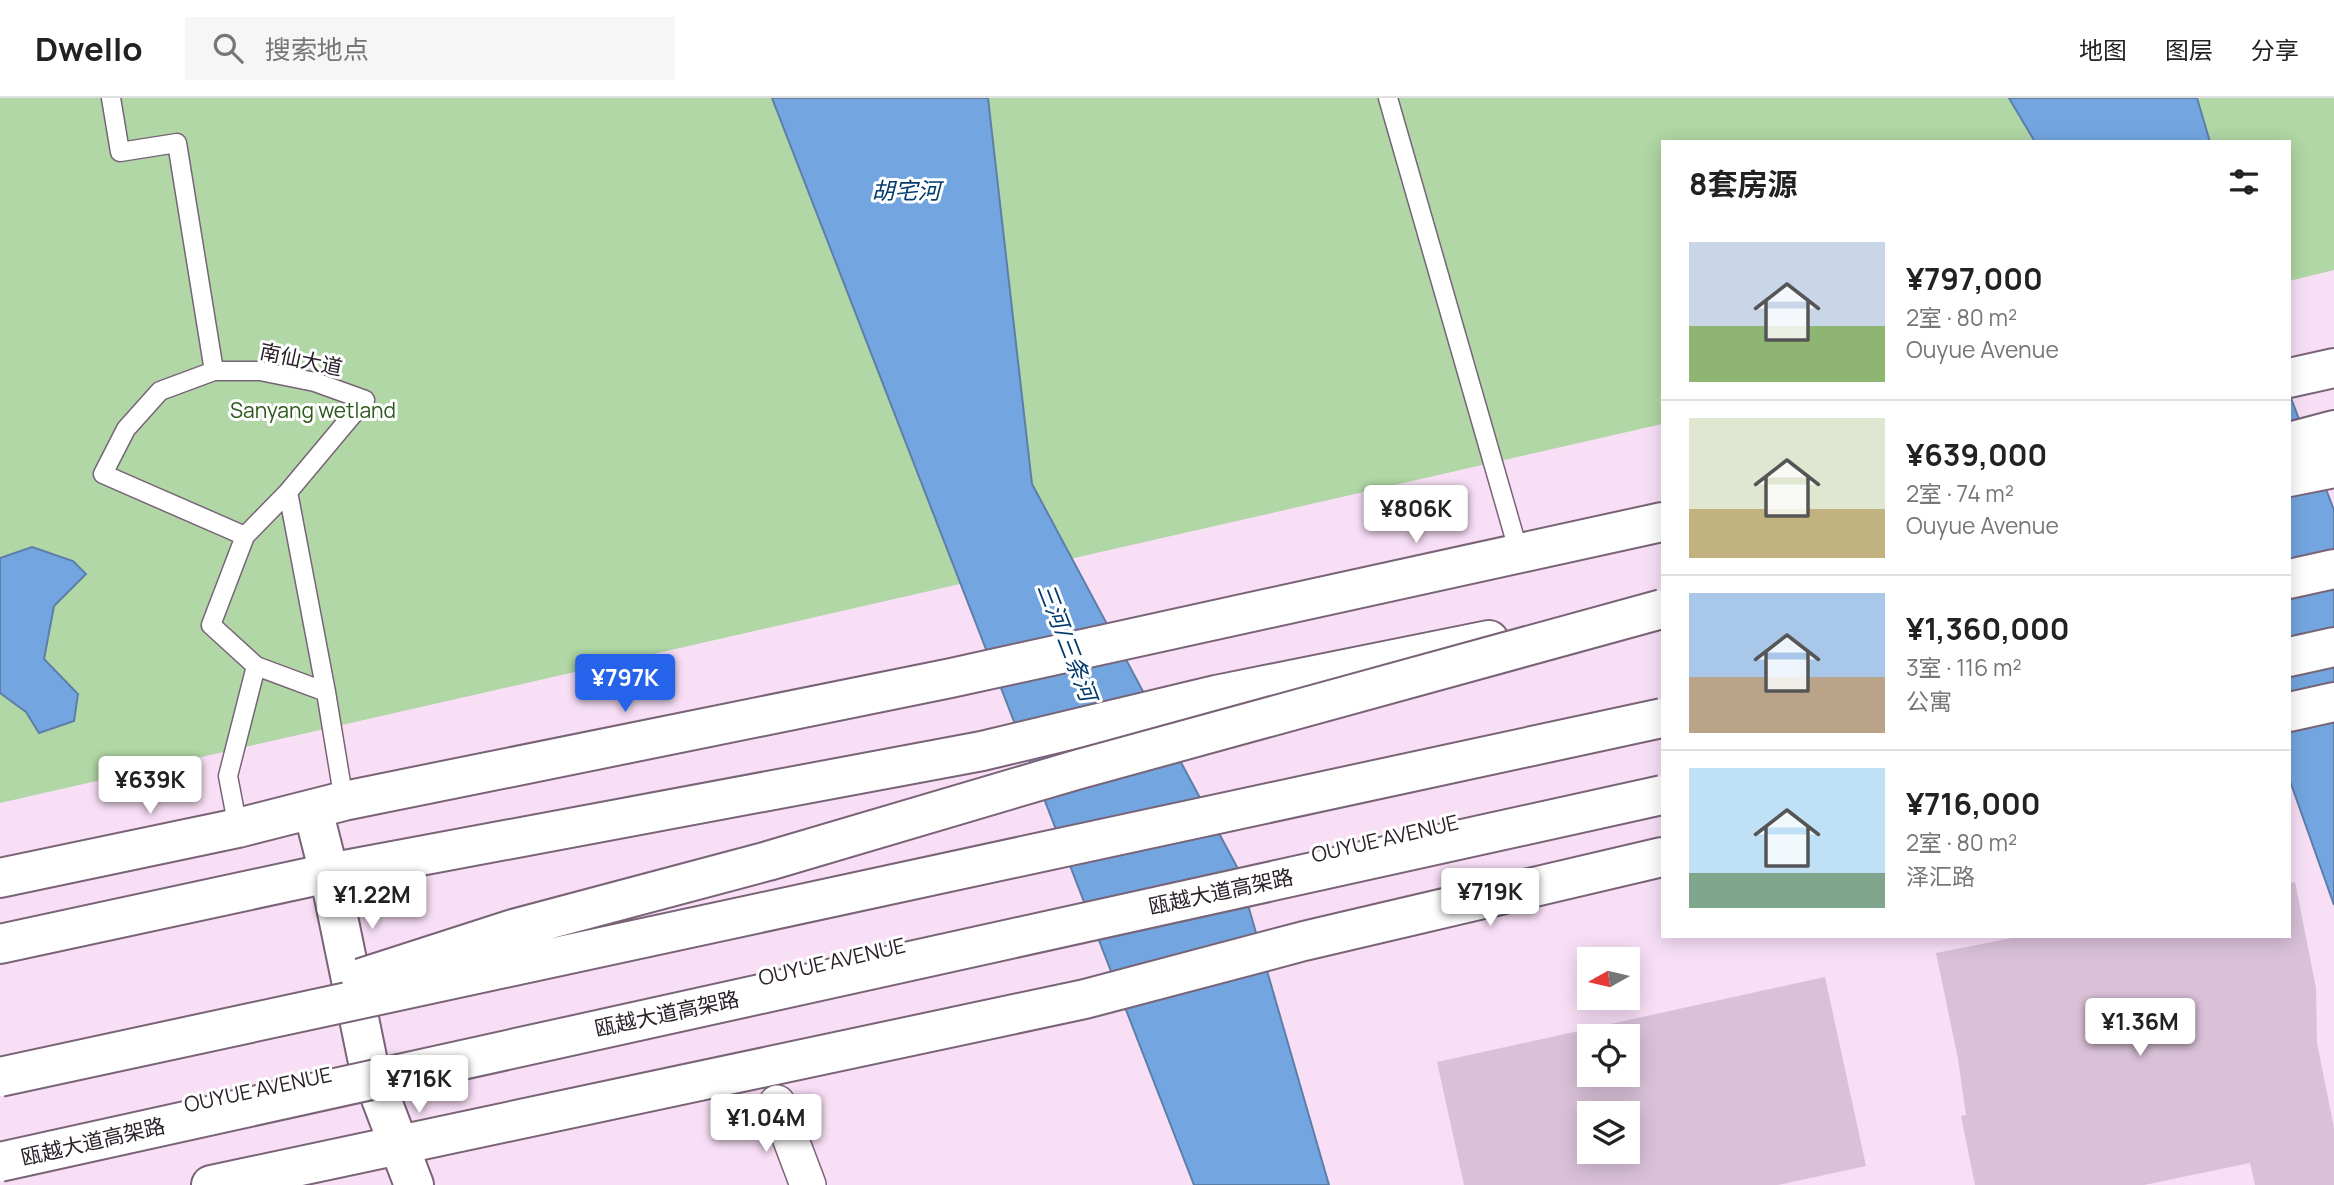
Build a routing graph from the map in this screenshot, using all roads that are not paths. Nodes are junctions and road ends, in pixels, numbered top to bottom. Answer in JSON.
{"nodes":[{"id":1,"x":111,"y":98,"type":"edge"},
{"id":2,"x":1388,"y":98,"type":"edge"},
{"id":3,"x":2332,"y":368,"type":"edge"},
{"id":4,"x":214,"y":371,"type":"junction"},
{"id":5,"x":2291,"y":378,"type":"edge"},
{"id":6,"x":2334,"y":430,"type":"edge"},
{"id":7,"x":2291,"y":441,"type":"edge"},
{"id":8,"x":2334,"y":468,"type":"edge"},
{"id":9,"x":2291,"y":477,"type":"edge"},
{"id":10,"x":288,"y":492,"type":"junction"},
{"id":11,"x":1661,"y":522,"type":"edge"},
{"id":12,"x":245,"y":536,"type":"junction"},
{"id":13,"x":1518,"y":553,"type":"junction"},
{"id":14,"x":2334,"y":569,"type":"edge"},
{"id":15,"x":2291,"y":579,"type":"edge"},
{"id":16,"x":1661,"y":608,"type":"edge"},
{"id":17,"x":1661,"y":608,"type":"edge"},
{"id":18,"x":2334,"y":628,"type":"edge"},
{"id":19,"x":2291,"y":637,"type":"edge"},
{"id":20,"x":2334,"y":648,"type":"edge"},
{"id":21,"x":2291,"y":657,"type":"edge"},
{"id":22,"x":256,"y":666,"type":"junction"},
{"id":23,"x":326,"y":692,"type":"junction"},
{"id":24,"x":2334,"y":702,"type":"edge"},
{"id":25,"x":2291,"y":712,"type":"edge"},
{"id":26,"x":1661,"y":718,"type":"edge"},
{"id":27,"x":1661,"y":776,"type":"edge"},
{"id":28,"x":1661,"y":795,"type":"edge"},
{"id":29,"x":328,"y":805,"type":"junction"},
{"id":30,"x":238,"y":828,"type":"junction"},
{"id":31,"x":1661,"y":858,"type":"edge"},
{"id":32,"x":329,"y":873,"type":"junction"},
{"id":33,"x":0,"y":878,"type":"edge"},
{"id":34,"x":0,"y":944,"type":"edge"},
{"id":35,"x":146,"y":1046,"type":"junction"},
{"id":36,"x":369,"y":1067,"type":"junction"},
{"id":37,"x":0,"y":1077,"type":"edge"},
{"id":38,"x":777,"y":1103,"type":"dead end"},
{"id":39,"x":0,"y":1144,"type":"edge"},
{"id":40,"x":399,"y":1145,"type":"junction"},
{"id":41,"x":0,"y":1162,"type":"edge"},
{"id":42,"x":211,"y":1185,"type":"edge"},
{"id":43,"x":414,"y":1185,"type":"edge"},
{"id":44,"x":808,"y":1185,"type":"edge"}],
"edges":[{"from":1,"to":4,"type":"lane"},
{"from":2,"to":13,"type":"lane"},
{"from":3,"to":5,"type":"main road"},
{"from":4,"to":10,"type":"lane","name":"南仙大道"},
{"from":4,"to":12,"type":"lane"},
{"from":6,"to":7,"type":"main road"},
{"from":8,"to":9,"type":"main road"},
{"from":10,"to":12,"type":"lane","name":"南仙大道"},
{"from":10,"to":23,"type":"lane"},
{"from":11,"to":13,"type":"main road"},
{"from":12,"to":22,"type":"lane","name":"南仙大道"},
{"from":13,"to":29,"type":"main road"},
{"from":14,"to":15,"type":"main road"},
{"from":16,"to":32,"type":"main road"},
{"from":17,"to":35,"type":"main road","bridge":true},
{"from":18,"to":19,"type":"main road"},
{"from":20,"to":21,"type":"main road"},
{"from":22,"to":23,"type":"lane","name":"南仙大道"},
{"from":22,"to":30,"type":"lane"},
{"from":23,"to":29,"type":"lane"},
{"from":24,"to":25,"type":"main road"},
{"from":26,"to":35,"type":"main road","bridge":true},
{"from":27,"to":36,"type":"main road","name":"OUYUE AVENUE"},
{"from":28,"to":41,"type":"main road","name":"瓯越大道高架路","bridge":true},
{"from":29,"to":30,"type":"main road"},
{"from":29,"to":32,"type":"main road"},
{"from":30,"to":33,"type":"main road"},
{"from":31,"to":40,"type":"main road"},
{"from":32,"to":34,"type":"main road"},
{"from":32,"to":36,"type":"main road"},
{"from":35,"to":37,"type":"main road","bridge":true},
{"from":36,"to":39,"type":"main road","name":"OUYUE AVENUE"},
{"from":36,"to":40,"type":"main road"},
{"from":38,"to":44,"type":"street"},
{"from":40,"to":42,"type":"main road"},
{"from":40,"to":43,"type":"main road"}]}
